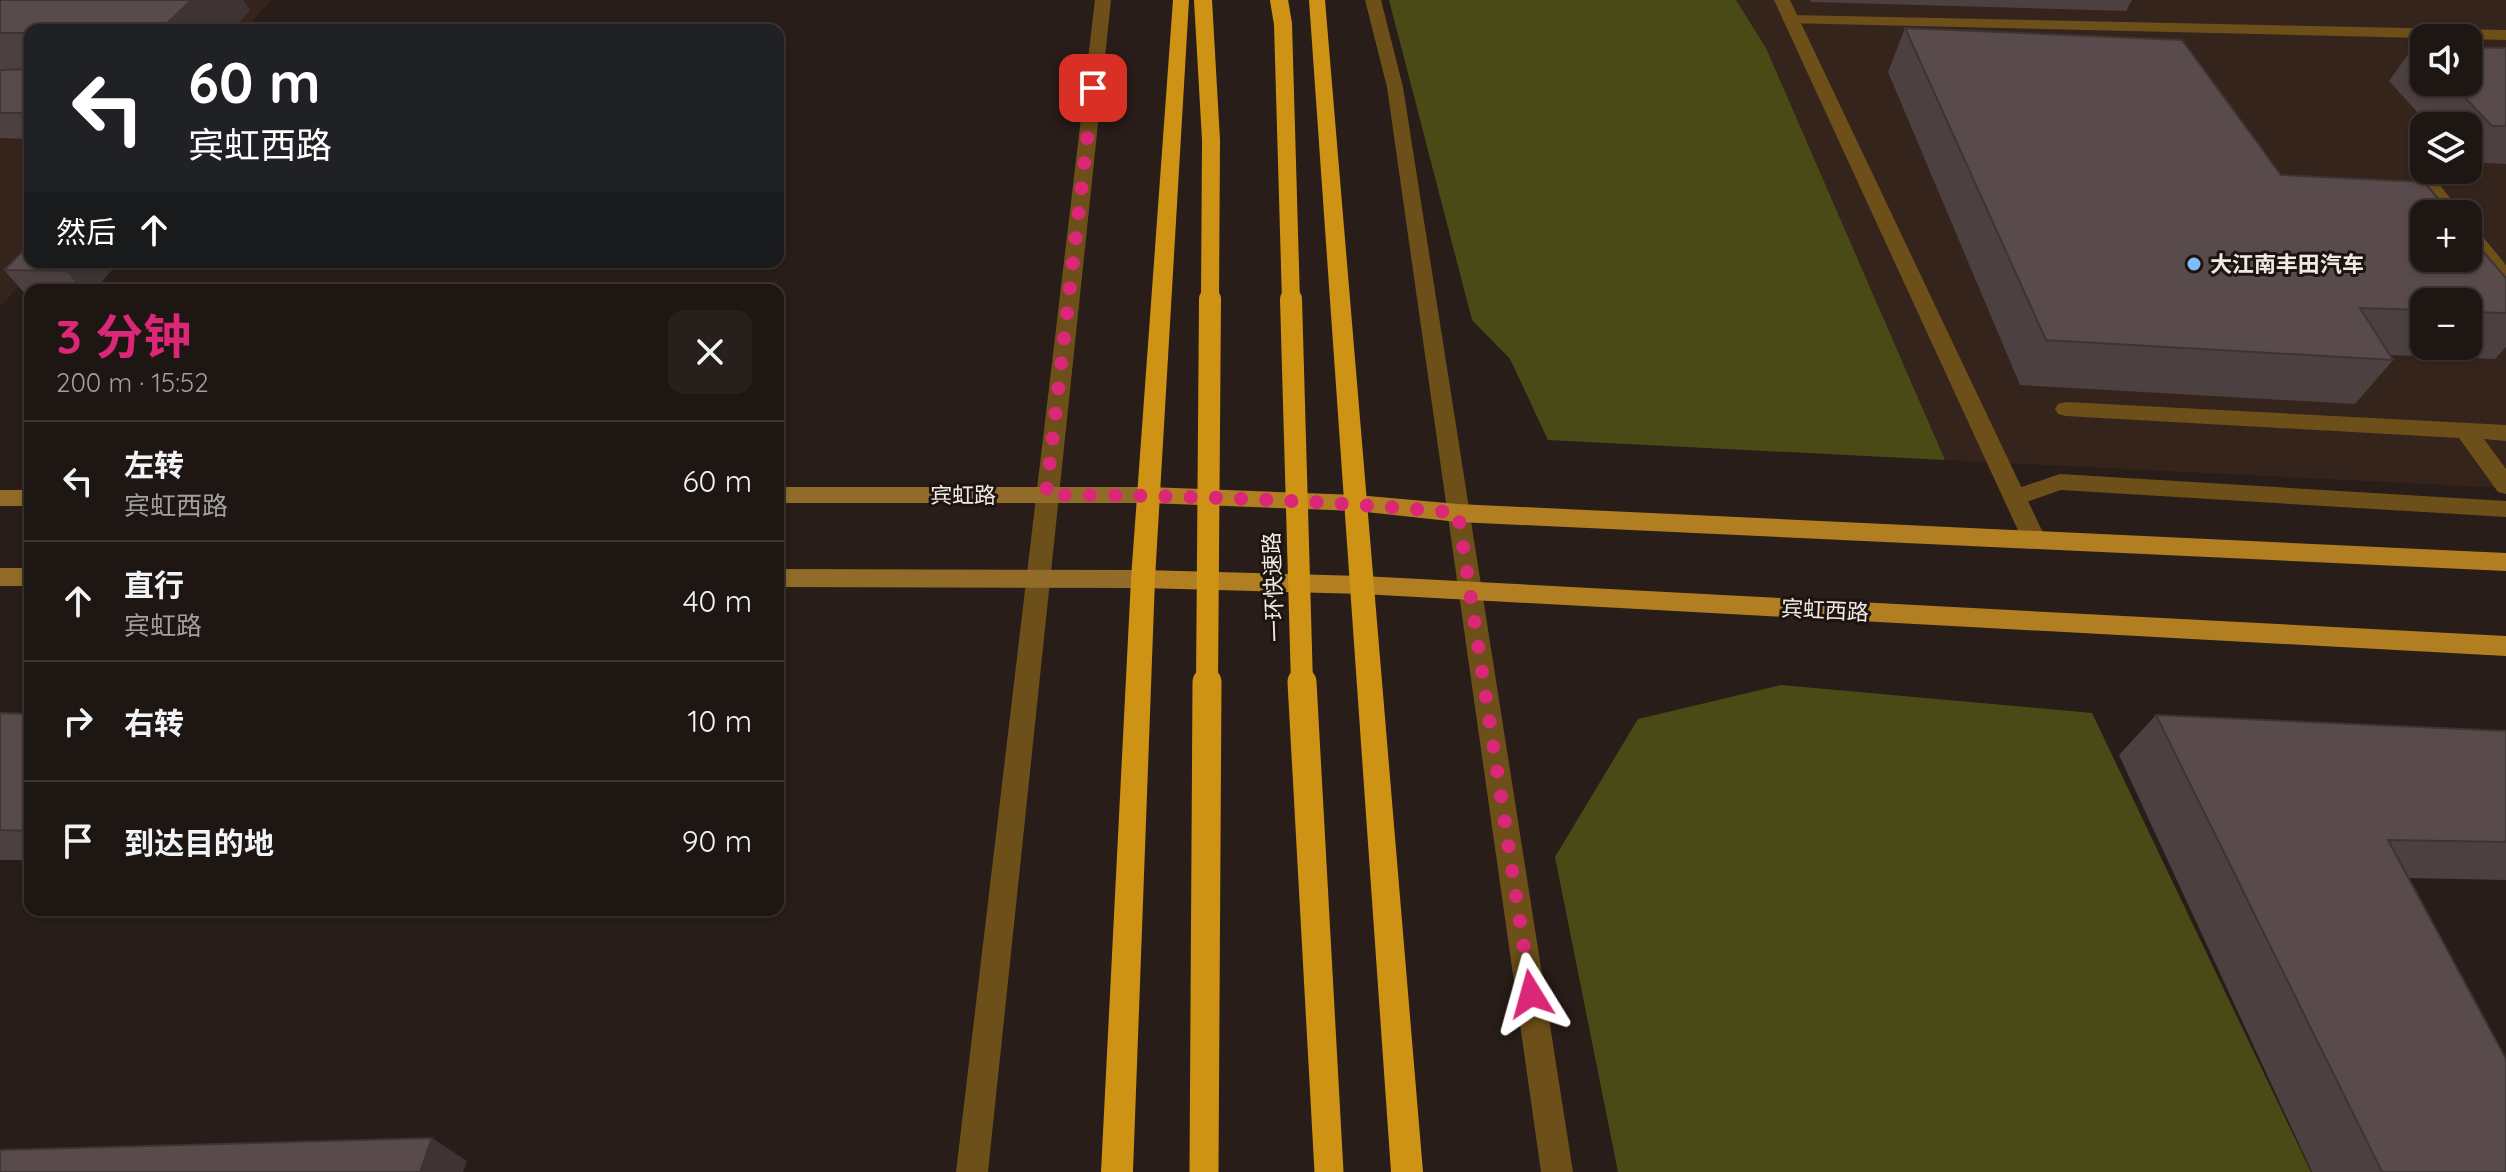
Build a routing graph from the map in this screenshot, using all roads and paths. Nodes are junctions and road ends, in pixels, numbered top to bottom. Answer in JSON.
{"nodes":[{"id":1,"x":1103,"y":0,"type":"edge"},
{"id":2,"x":1181,"y":0,"type":"edge"},
{"id":3,"x":1203,"y":0,"type":"edge"},
{"id":4,"x":1279,"y":0,"type":"edge"},
{"id":5,"x":1317,"y":0,"type":"edge"},
{"id":6,"x":1373,"y":0,"type":"edge"},
{"id":7,"x":1782,"y":0,"type":"edge"},
{"id":8,"x":1791,"y":20,"type":"junction"},
{"id":9,"x":2506,"y":35,"type":"edge"},
{"id":10,"x":2430,"y":184,"type":"edge"},
{"id":11,"x":2443,"y":200,"type":"edge"},
{"id":12,"x":2482,"y":248,"type":"edge"},
{"id":13,"x":2506,"y":278,"type":"edge"},
{"id":14,"x":2066,"y":409,"type":"dead end"},
{"id":15,"x":2465,"y":430,"type":"junction"},
{"id":16,"x":2506,"y":433,"type":"edge"},
{"id":17,"x":2506,"y":486,"type":"edge"},
{"id":18,"x":784,"y":495,"type":"edge"},
{"id":19,"x":1046,"y":495,"type":"junction"},
{"id":20,"x":1149,"y":495,"type":"junction"},
{"id":21,"x":0,"y":498,"type":"edge"},
{"id":22,"x":24,"y":498,"type":"edge"},
{"id":23,"x":2015,"y":498,"type":"junction"},
{"id":24,"x":1357,"y":503,"type":"junction"},
{"id":25,"x":2506,"y":509,"type":"edge"},
{"id":26,"x":1458,"y":513,"type":"junction"},
{"id":27,"x":2034,"y":539,"type":"junction"},
{"id":28,"x":2506,"y":562,"type":"edge"},
{"id":29,"x":0,"y":577,"type":"edge"},
{"id":30,"x":24,"y":577,"type":"edge"},
{"id":31,"x":784,"y":578,"type":"edge"},
{"id":32,"x":1037,"y":578,"type":"junction"},
{"id":33,"x":1143,"y":579,"type":"junction"},
{"id":34,"x":1362,"y":585,"type":"junction"},
{"id":35,"x":1470,"y":591,"type":"junction"},
{"id":36,"x":2506,"y":646,"type":"edge"},
{"id":37,"x":972,"y":1172,"type":"edge"},
{"id":38,"x":1117,"y":1172,"type":"edge"},
{"id":39,"x":1204,"y":1172,"type":"edge"},
{"id":40,"x":1329,"y":1172,"type":"edge"},
{"id":41,"x":1407,"y":1172,"type":"edge"},
{"id":42,"x":1557,"y":1172,"type":"edge"}],
"edges":[{"from":1,"to":19,"type":"street"},
{"from":2,"to":20,"type":"highway"},
{"from":3,"to":39,"type":"highway","bridge":true},
{"from":4,"to":40,"type":"highway","name":"一环快速路","bridge":true},
{"from":5,"to":24,"type":"highway"},
{"from":6,"to":26,"type":"street"},
{"from":7,"to":8,"type":"street"},
{"from":8,"to":9,"type":"street"},
{"from":8,"to":23,"type":"street"},
{"from":10,"to":11,"type":"street"},
{"from":12,"to":13,"type":"street"},
{"from":14,"to":15,"type":"street"},
{"from":15,"to":16,"type":"street"},
{"from":15,"to":17,"type":"street"},
{"from":18,"to":19,"type":"main road","name":"宾虹路"},
{"from":19,"to":20,"type":"main road","name":"宾虹路"},
{"from":19,"to":32,"type":"street"},
{"from":20,"to":24,"type":"main road"},
{"from":20,"to":33,"type":"highway"},
{"from":21,"to":22,"type":"main road"},
{"from":23,"to":25,"type":"street"},
{"from":23,"to":27,"type":"street"},
{"from":24,"to":26,"type":"main road"},
{"from":24,"to":34,"type":"highway"},
{"from":26,"to":27,"type":"main road"},
{"from":26,"to":35,"type":"street"},
{"from":27,"to":28,"type":"main road"},
{"from":29,"to":30,"type":"main road"},
{"from":31,"to":32,"type":"main road"},
{"from":32,"to":33,"type":"main road"},
{"from":32,"to":37,"type":"street"},
{"from":33,"to":34,"type":"main road","name":"宾虹西路"},
{"from":33,"to":38,"type":"highway"},
{"from":34,"to":35,"type":"main road","name":"宾虹西路"},
{"from":34,"to":41,"type":"highway"},
{"from":35,"to":36,"type":"main road","name":"宾虹西路"},
{"from":35,"to":42,"type":"street"}]}
